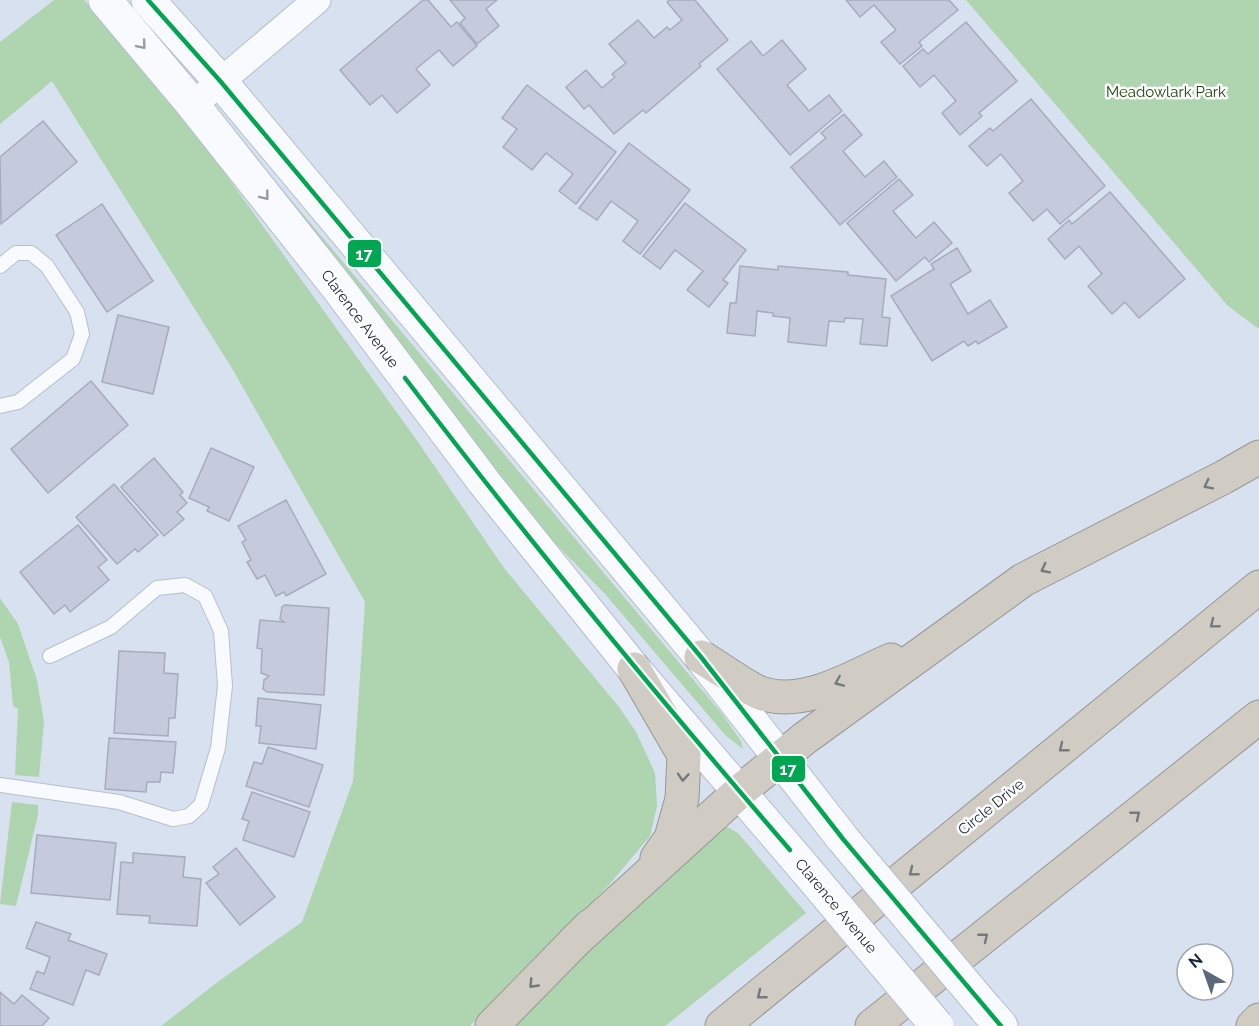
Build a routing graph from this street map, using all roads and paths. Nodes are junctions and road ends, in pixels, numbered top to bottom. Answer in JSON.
{"nodes":[{"id":1,"x":105,"y":0,"type":"edge"},
{"id":2,"x":148,"y":0,"type":"edge"},
{"id":3,"x":317,"y":0,"type":"edge"},
{"id":4,"x":220,"y":82,"type":"junction"},
{"id":5,"x":193,"y":105,"type":"junction"},
{"id":6,"x":0,"y":266,"type":"edge"},
{"id":7,"x":0,"y":406,"type":"edge"},
{"id":8,"x":1259,"y":457,"type":"edge"},
{"id":9,"x":1259,"y":587,"type":"edge"},
{"id":10,"x":950,"y":634,"type":"junction"},
{"id":11,"x":50,"y":656,"type":"dead end"},
{"id":12,"x":701,"y":657,"type":"junction"},
{"id":13,"x":634,"y":669,"type":"junction"},
{"id":14,"x":1259,"y":717,"type":"edge"},
{"id":15,"x":780,"y":759,"type":"junction"},
{"id":16,"x":0,"y":784,"type":"edge"},
{"id":17,"x":740,"y":792,"type":"junction"},
{"id":18,"x":573,"y":942,"type":"junction"},
{"id":19,"x":994,"y":1018,"type":"edge"},
{"id":20,"x":1259,"y":1020,"type":"edge"},
{"id":21,"x":492,"y":1026,"type":"edge"},
{"id":22,"x":723,"y":1026,"type":"edge"},
{"id":23,"x":872,"y":1026,"type":"edge"},
{"id":24,"x":937,"y":1026,"type":"edge"},
{"id":25,"x":1253,"y":1026,"type":"edge"}],
"edges":[{"from":1,"to":5,"type":"main road","name":"Clarence Avenue","one_way":true},
{"from":2,"to":4,"type":"main road"},
{"from":3,"to":4,"type":"street"},
{"from":4,"to":5,"type":"street"},
{"from":4,"to":12,"type":"main road"},
{"from":5,"to":13,"type":"main road","name":"Clarence Avenue","one_way":true},
{"from":6,"to":7,"type":"lane"},
{"from":8,"to":10,"type":"highway","one_way":true},
{"from":9,"to":22,"type":"highway","name":"Circle Drive","one_way":true},
{"from":10,"to":12,"type":"highway","one_way":true},
{"from":10,"to":15,"type":"highway"},
{"from":11,"to":16,"type":"lane"},
{"from":12,"to":15,"type":"main road"},
{"from":13,"to":17,"type":"main road","name":"Clarence Avenue"},
{"from":13,"to":18,"type":"highway","one_way":true},
{"from":23,"to":14,"type":"highway","one_way":true},
{"from":15,"to":17,"type":"highway"},
{"from":15,"to":19,"type":"main road","bridge":true},
{"from":17,"to":18,"type":"highway"},
{"from":17,"to":24,"type":"main road","name":"Clarence Avenue","bridge":true},
{"from":18,"to":21,"type":"highway","one_way":true},
{"from":20,"to":25,"type":"highway"}]}
